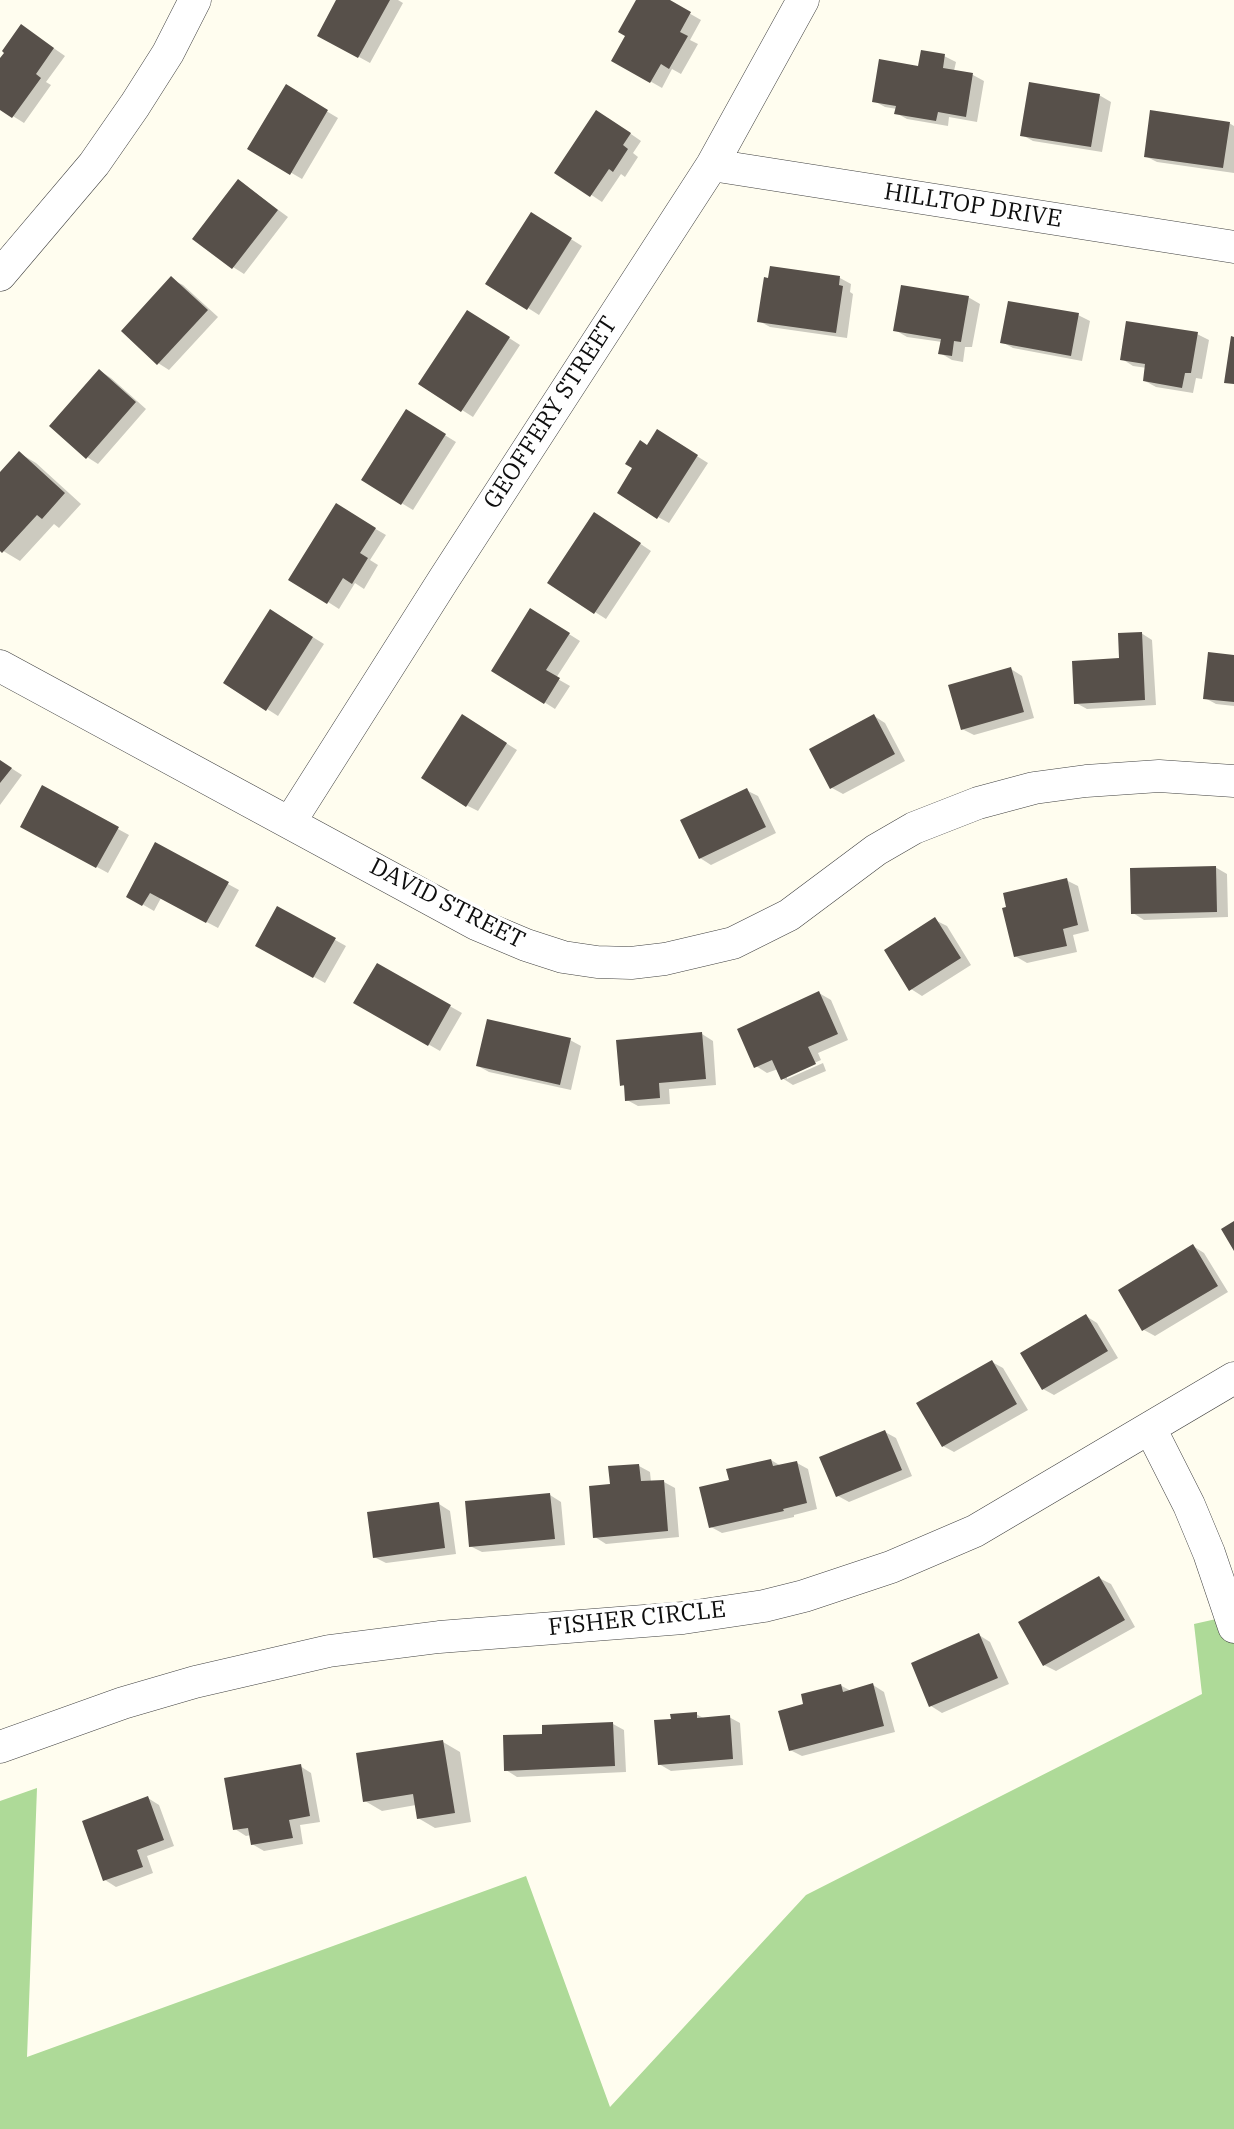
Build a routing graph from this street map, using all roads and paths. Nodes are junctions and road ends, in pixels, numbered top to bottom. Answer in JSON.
{"nodes":[{"id":1,"x":195,"y":0,"type":"edge"},
{"id":2,"x":803,"y":0,"type":"edge"},
{"id":3,"x":712,"y":165,"type":"junction"},
{"id":4,"x":1234,"y":247,"type":"edge"},
{"id":5,"x":0,"y":275,"type":"edge"},
{"id":6,"x":0,"y":666,"type":"edge"},
{"id":7,"x":1234,"y":781,"type":"edge"},
{"id":8,"x":290,"y":822,"type":"junction"},
{"id":9,"x":1234,"y":1378,"type":"edge"},
{"id":10,"x":1150,"y":1428,"type":"junction"},
{"id":11,"x":1234,"y":1627,"type":"edge"},
{"id":12,"x":0,"y":1747,"type":"edge"}],
"edges":[{"from":1,"to":5,"type":"street"},
{"from":2,"to":3,"type":"street","name":"GEOFFERY STREET"},
{"from":3,"to":4,"type":"street","name":"HILLTOP DRIVE"},
{"from":3,"to":8,"type":"street","name":"GEOFFERY STREET"},
{"from":6,"to":8,"type":"street","name":"DAVID STREET"},
{"from":7,"to":8,"type":"street","name":"DAVID STREET"},
{"from":9,"to":10,"type":"street","name":"FISHER CIRCLE"},
{"from":10,"to":11,"type":"street"},
{"from":10,"to":12,"type":"street","name":"FISHER CIRCLE"}]}
